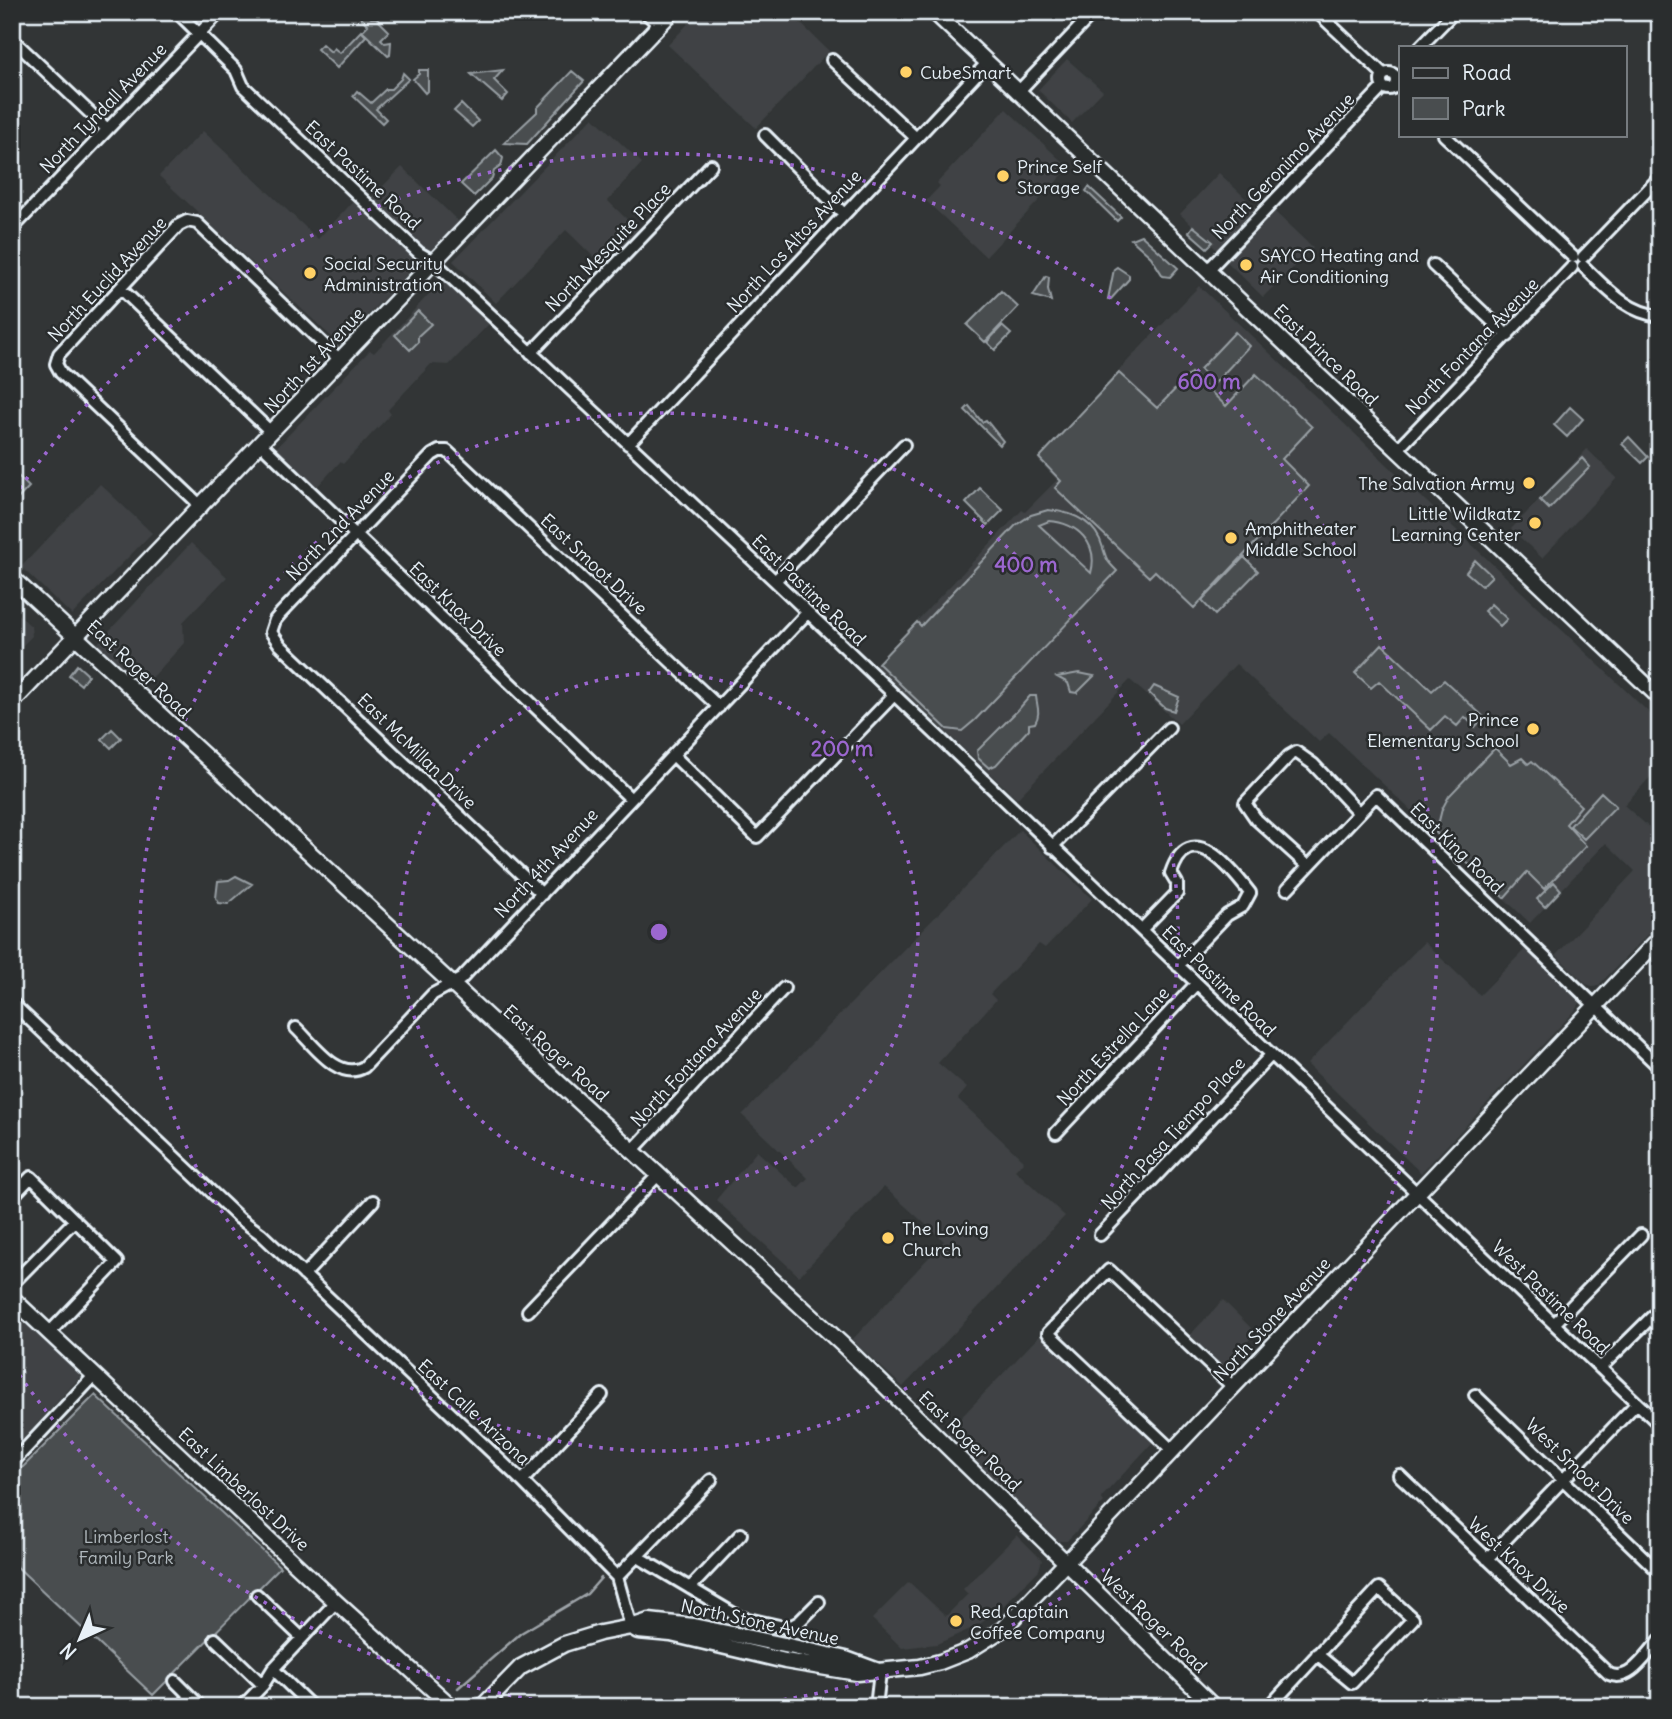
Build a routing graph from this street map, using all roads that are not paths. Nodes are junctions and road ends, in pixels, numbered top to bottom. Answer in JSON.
{"nodes":[{"id":1,"x":177,"y":12,"type":"edge"},
{"id":2,"x":220,"y":12,"type":"edge"},
{"id":3,"x":645,"y":12,"type":"edge"},
{"id":4,"x":671,"y":12,"type":"edge"},
{"id":5,"x":934,"y":12,"type":"edge"},
{"id":6,"x":1094,"y":12,"type":"edge"},
{"id":7,"x":1317,"y":12,"type":"edge"},
{"id":8,"x":1454,"y":12,"type":"edge"},
{"id":9,"x":659,"y":25,"type":"junction"},
{"id":10,"x":200,"y":34,"type":"junction"},
{"id":11,"x":12,"y":39,"type":"edge"},
{"id":12,"x":1421,"y":46,"type":"edge"},
{"id":13,"x":832,"y":60,"type":"dead end"},
{"id":14,"x":987,"y":64,"type":"junction"},
{"id":15,"x":1393,"y":72,"type":"edge"},
{"id":16,"x":1393,"y":89,"type":"edge"},
{"id":17,"x":1017,"y":93,"type":"junction"},
{"id":18,"x":107,"y":129,"type":"junction"},
{"id":19,"x":765,"y":135,"type":"dead end"},
{"id":20,"x":1445,"y":136,"type":"edge"},
{"id":21,"x":916,"y":138,"type":"junction"},
{"id":22,"x":711,"y":165,"type":"dead end"},
{"id":23,"x":1660,"y":177,"type":"edge"},
{"id":24,"x":844,"y":214,"type":"junction"},
{"id":25,"x":12,"y":229,"type":"edge"},
{"id":26,"x":433,"y":261,"type":"junction"},
{"id":27,"x":1578,"y":262,"type":"junction"},
{"id":28,"x":1433,"y":265,"type":"dead end"},
{"id":29,"x":1208,"y":270,"type":"junction"},
{"id":30,"x":121,"y":289,"type":"junction"},
{"id":31,"x":1660,"y":316,"type":"edge"},
{"id":32,"x":1508,"y":336,"type":"junction"},
{"id":33,"x":531,"y":353,"type":"junction"},
{"id":34,"x":340,"y":360,"type":"junction"},
{"id":35,"x":271,"y":432,"type":"junction"},
{"id":36,"x":261,"y":444,"type":"junction"},
{"id":37,"x":628,"y":444,"type":"junction"},
{"id":38,"x":904,"y":444,"type":"dead end"},
{"id":39,"x":441,"y":448,"type":"joint"},
{"id":40,"x":1397,"y":450,"type":"junction"},
{"id":41,"x":202,"y":507,"type":"junction"},
{"id":42,"x":355,"y":535,"type":"junction"},
{"id":43,"x":12,"y":578,"type":"edge"},
{"id":44,"x":775,"y":581,"type":"junction"},
{"id":45,"x":807,"y":613,"type":"junction"},
{"id":46,"x":258,"y":629,"type":"dead end"},
{"id":47,"x":271,"y":632,"type":"junction"},
{"id":48,"x":76,"y":636,"type":"junction"},
{"id":49,"x":894,"y":695,"type":"junction"},
{"id":50,"x":1660,"y":698,"type":"edge"},
{"id":51,"x":12,"y":703,"type":"edge"},
{"id":52,"x":719,"y":707,"type":"junction"},
{"id":53,"x":1169,"y":728,"type":"dead end"},
{"id":54,"x":673,"y":755,"type":"junction"},
{"id":55,"x":632,"y":799,"type":"junction"},
{"id":56,"x":1359,"y":813,"type":"junction"},
{"id":57,"x":1052,"y":847,"type":"junction"},
{"id":58,"x":1308,"y":866,"type":"junction"},
{"id":59,"x":1287,"y":889,"type":"dead end"},
{"id":60,"x":541,"y":894,"type":"junction"},
{"id":61,"x":1141,"y":930,"type":"junction"},
{"id":62,"x":1660,"y":939,"type":"edge"},
{"id":63,"x":1178,"y":966,"type":"junction"},
{"id":64,"x":451,"y":983,"type":"junction"},
{"id":65,"x":1196,"y":984,"type":"junction"},
{"id":66,"x":784,"y":988,"type":"dead end"},
{"id":67,"x":12,"y":1003,"type":"edge"},
{"id":68,"x":1596,"y":1005,"type":"junction"},
{"id":69,"x":296,"y":1028,"type":"dead end"},
{"id":70,"x":1271,"y":1055,"type":"junction"},
{"id":71,"x":1660,"y":1068,"type":"edge"},
{"id":72,"x":1056,"y":1133,"type":"dead end"},
{"id":73,"x":633,"y":1150,"type":"junction"},
{"id":74,"x":659,"y":1174,"type":"junction"},
{"id":75,"x":1418,"y":1194,"type":"junction"},
{"id":76,"x":12,"y":1198,"type":"edge"},
{"id":77,"x":373,"y":1201,"type":"dead end"},
{"id":78,"x":75,"y":1220,"type":"junction"},
{"id":79,"x":1100,"y":1235,"type":"dead end"},
{"id":80,"x":1641,"y":1235,"type":"dead end"},
{"id":81,"x":304,"y":1275,"type":"junction"},
{"id":82,"x":12,"y":1284,"type":"edge"},
{"id":83,"x":12,"y":1298,"type":"edge"},
{"id":84,"x":1660,"y":1308,"type":"edge"},
{"id":85,"x":528,"y":1311,"type":"dead end"},
{"id":86,"x":1554,"y":1324,"type":"junction"},
{"id":87,"x":49,"y":1333,"type":"junction"},
{"id":88,"x":1600,"y":1368,"type":"junction"},
{"id":89,"x":94,"y":1376,"type":"junction"},
{"id":90,"x":1234,"y":1388,"type":"junction"},
{"id":91,"x":602,"y":1395,"type":"dead end"},
{"id":92,"x":1475,"y":1395,"type":"dead end"},
{"id":93,"x":1637,"y":1403,"type":"junction"},
{"id":94,"x":1660,"y":1424,"type":"edge"},
{"id":95,"x":1173,"y":1451,"type":"junction"},
{"id":96,"x":12,"y":1463,"type":"edge"},
{"id":97,"x":1399,"y":1475,"type":"dead end"},
{"id":98,"x":1564,"y":1479,"type":"junction"},
{"id":99,"x":711,"y":1480,"type":"dead end"},
{"id":100,"x":522,"y":1481,"type":"junction"},
{"id":101,"x":741,"y":1534,"type":"dead end"},
{"id":102,"x":638,"y":1558,"type":"junction"},
{"id":103,"x":1487,"y":1559,"type":"junction"},
{"id":104,"x":1067,"y":1564,"type":"junction"},
{"id":105,"x":1660,"y":1573,"type":"edge"},
{"id":106,"x":617,"y":1577,"type":"junction"},
{"id":107,"x":690,"y":1588,"type":"junction"},
{"id":108,"x":257,"y":1595,"type":"dead end"},
{"id":109,"x":336,"y":1602,"type":"junction"},
{"id":110,"x":819,"y":1602,"type":"dead end"},
{"id":111,"x":631,"y":1627,"type":"junction"},
{"id":112,"x":302,"y":1638,"type":"junction"},
{"id":113,"x":215,"y":1639,"type":"dead end"},
{"id":114,"x":1660,"y":1640,"type":"edge"},
{"id":115,"x":1317,"y":1654,"type":"junction"},
{"id":116,"x":272,"y":1669,"type":"junction"},
{"id":117,"x":880,"y":1672,"type":"junction"},
{"id":118,"x":1618,"y":1677,"type":"junction"},
{"id":119,"x":174,"y":1681,"type":"dead end"},
{"id":120,"x":263,"y":1685,"type":"junction"},
{"id":121,"x":1620,"y":1690,"type":"dead end"},
{"id":122,"x":201,"y":1707,"type":"edge"},
{"id":123,"x":242,"y":1707,"type":"edge"},
{"id":124,"x":312,"y":1707,"type":"edge"},
{"id":125,"x":452,"y":1707,"type":"edge"},
{"id":126,"x":482,"y":1707,"type":"edge"},
{"id":127,"x":876,"y":1707,"type":"edge"},
{"id":128,"x":1214,"y":1707,"type":"edge"},
{"id":129,"x":1269,"y":1707,"type":"edge"}],
"edges":[{"from":1,"to":10,"type":"street","name":"East Pastime Road"},
{"from":2,"to":10,"type":"street","name":"North Tyndall Avenue"},
{"from":3,"to":9,"type":"street"},
{"from":4,"to":9,"type":"main road","name":"North 1st Avenue"},
{"from":5,"to":14,"type":"main road","name":"East Prince Road"},
{"from":6,"to":17,"type":"street"},
{"from":7,"to":15,"type":"street"},
{"from":8,"to":12,"type":"street"},
{"from":9,"to":26,"type":"main road","name":"North 1st Avenue"},
{"from":10,"to":18,"type":"street","name":"North Tyndall Avenue"},
{"from":10,"to":26,"type":"street","name":"East Pastime Road"},
{"from":11,"to":18,"type":"street"},
{"from":13,"to":21,"type":"street"},
{"from":14,"to":17,"type":"main road","name":"East Prince Road"},
{"from":14,"to":21,"type":"street","name":"North Los Altos Avenue"},
{"from":15,"to":16,"type":"street"},
{"from":16,"to":29,"type":"street","name":"North Geronimo Avenue"},
{"from":17,"to":29,"type":"main road","name":"East Prince Road"},
{"from":18,"to":25,"type":"street","name":"North Tyndall Avenue"},
{"from":19,"to":24,"type":"street"},
{"from":20,"to":27,"type":"street"},
{"from":21,"to":24,"type":"street","name":"North Los Altos Avenue"},
{"from":22,"to":33,"type":"street","name":"North Mesquite Place"},
{"from":23,"to":27,"type":"street","name":"North Fontana Avenue"},
{"from":24,"to":37,"type":"street","name":"North Los Altos Avenue"},
{"from":26,"to":33,"type":"street","name":"East Pastime Road"},
{"from":26,"to":34,"type":"main road","name":"North 1st Avenue"},
{"from":27,"to":31,"type":"street"},
{"from":27,"to":32,"type":"street","name":"North Fontana Avenue"},
{"from":28,"to":32,"type":"street"},
{"from":29,"to":40,"type":"main road","name":"East Prince Road"},
{"from":30,"to":34,"type":"street","name":"North Euclid Avenue"},
{"from":30,"to":35,"type":"street"},
{"from":30,"to":41,"type":"street","name":"North Euclid Avenue"},
{"from":32,"to":40,"type":"street","name":"North Fontana Avenue"},
{"from":33,"to":37,"type":"street","name":"East Pastime Road"},
{"from":34,"to":35,"type":"main road","name":"North 1st Avenue"},
{"from":35,"to":36,"type":"main road","name":"North 1st Avenue"},
{"from":36,"to":41,"type":"main road","name":"North 1st Avenue"},
{"from":36,"to":42,"type":"street","name":"East Knox Drive"},
{"from":37,"to":44,"type":"street","name":"East Pastime Road"},
{"from":38,"to":44,"type":"street"},
{"from":39,"to":42,"type":"street","name":"North 2nd Avenue"},
{"from":39,"to":52,"type":"street","name":"East Smoot Drive"},
{"from":40,"to":50,"type":"main road","name":"East Prince Road"},
{"from":41,"to":48,"type":"main road","name":"North 1st Avenue"},
{"from":42,"to":47,"type":"street","name":"North 2nd Avenue"},
{"from":42,"to":55,"type":"street","name":"East Knox Drive"},
{"from":43,"to":48,"type":"main road","name":"East Roger Road"},
{"from":44,"to":45,"type":"street","name":"East Pastime Road"},
{"from":45,"to":49,"type":"street","name":"East Pastime Road"},
{"from":45,"to":52,"type":"street","name":"North 4th Avenue"},
{"from":46,"to":47,"type":"street"},
{"from":47,"to":60,"type":"street","name":"East McMillan Drive"},
{"from":48,"to":51,"type":"main road","name":"North 1st Avenue"},
{"from":48,"to":64,"type":"main road","name":"East Roger Road"},
{"from":49,"to":54,"type":"street"},
{"from":49,"to":57,"type":"street","name":"East Pastime Road"},
{"from":52,"to":54,"type":"street","name":"North 4th Avenue"},
{"from":53,"to":57,"type":"street"},
{"from":54,"to":55,"type":"street","name":"North 4th Avenue"},
{"from":55,"to":60,"type":"street","name":"North 4th Avenue"},
{"from":56,"to":58,"type":"street"},
{"from":56,"to":58,"type":"street"},
{"from":56,"to":68,"type":"street","name":"East King Road"},
{"from":57,"to":61,"type":"street","name":"East Pastime Road"},
{"from":58,"to":59,"type":"street"},
{"from":60,"to":64,"type":"street","name":"North 4th Avenue"},
{"from":61,"to":63,"type":"street","name":"East Pastime Road"},
{"from":61,"to":63,"type":"street"},
{"from":62,"to":68,"type":"main road","name":"North Stone Avenue"},
{"from":63,"to":65,"type":"street","name":"East Pastime Road"},
{"from":64,"to":69,"type":"street","name":"North 4th Avenue"},
{"from":64,"to":73,"type":"main road","name":"East Roger Road"},
{"from":65,"to":70,"type":"street","name":"East Pastime Road"},
{"from":65,"to":72,"type":"street","name":"North Estrella Lane"},
{"from":66,"to":73,"type":"street","name":"North Fontana Avenue"},
{"from":67,"to":81,"type":"street","name":"East Calle Arizona"},
{"from":68,"to":71,"type":"street"},
{"from":68,"to":75,"type":"main road","name":"North Stone Avenue"},
{"from":70,"to":75,"type":"street","name":"East Pastime Road"},
{"from":70,"to":79,"type":"street","name":"North Pasa Tiempo Place"},
{"from":73,"to":74,"type":"main road","name":"East Roger Road"},
{"from":74,"to":85,"type":"street"},
{"from":74,"to":104,"type":"main road","name":"East Roger Road"},
{"from":75,"to":86,"type":"street","name":"West Pastime Road"},
{"from":75,"to":90,"type":"main road","name":"North Stone Avenue"},
{"from":76,"to":78,"type":"street"},
{"from":77,"to":81,"type":"street"},
{"from":78,"to":82,"type":"street"},
{"from":78,"to":87,"type":"street"},
{"from":80,"to":86,"type":"street"},
{"from":81,"to":100,"type":"street","name":"East Calle Arizona"},
{"from":83,"to":87,"type":"main road","name":"East Limberlost Drive"},
{"from":84,"to":88,"type":"street"},
{"from":86,"to":88,"type":"street","name":"West Pastime Road"},
{"from":87,"to":89,"type":"main road","name":"East Limberlost Drive"},
{"from":88,"to":93,"type":"street","name":"West Pastime Road"},
{"from":89,"to":96,"type":"street"},
{"from":89,"to":109,"type":"main road","name":"East Limberlost Drive"},
{"from":90,"to":95,"type":"main road","name":"North Stone Avenue"},
{"from":90,"to":95,"type":"street"},
{"from":91,"to":100,"type":"street"},
{"from":92,"to":98,"type":"street","name":"West Smoot Drive"},
{"from":93,"to":94,"type":"street","name":"West Pastime Road"},
{"from":93,"to":98,"type":"street"},
{"from":95,"to":104,"type":"main road","name":"North Stone Avenue"},
{"from":97,"to":103,"type":"street","name":"West Knox Drive"},
{"from":98,"to":103,"type":"street"},
{"from":98,"to":105,"type":"street","name":"West Smoot Drive"},
{"from":99,"to":102,"type":"street"},
{"from":100,"to":106,"type":"street","name":"East Calle Arizona"},
{"from":101,"to":107,"type":"street"},
{"from":102,"to":106,"type":"street"},
{"from":102,"to":107,"type":"street"},
{"from":103,"to":118,"type":"street","name":"West Knox Drive"},
{"from":104,"to":117,"type":"main road","name":"North Stone Avenue"},
{"from":104,"to":128,"type":"main road","name":"West Roger Road"},
{"from":106,"to":111,"type":"street"},
{"from":107,"to":110,"type":"street"},
{"from":108,"to":112,"type":"street"},
{"from":109,"to":112,"type":"street"},
{"from":109,"to":125,"type":"main road","name":"East Limberlost Drive"},
{"from":111,"to":117,"type":"main road","name":"North Stone Avenue"},
{"from":111,"to":126,"type":"main road","name":"North Stone Avenue"},
{"from":112,"to":116,"type":"street"},
{"from":113,"to":120,"type":"street"},
{"from":114,"to":118,"type":"street"},
{"from":115,"to":115,"type":"street"},
{"from":115,"to":129,"type":"street"},
{"from":116,"to":120,"type":"street"},
{"from":116,"to":124,"type":"street"},
{"from":117,"to":127,"type":"street"},
{"from":118,"to":121,"type":"street"},
{"from":119,"to":122,"type":"street"},
{"from":120,"to":123,"type":"street"}]}
